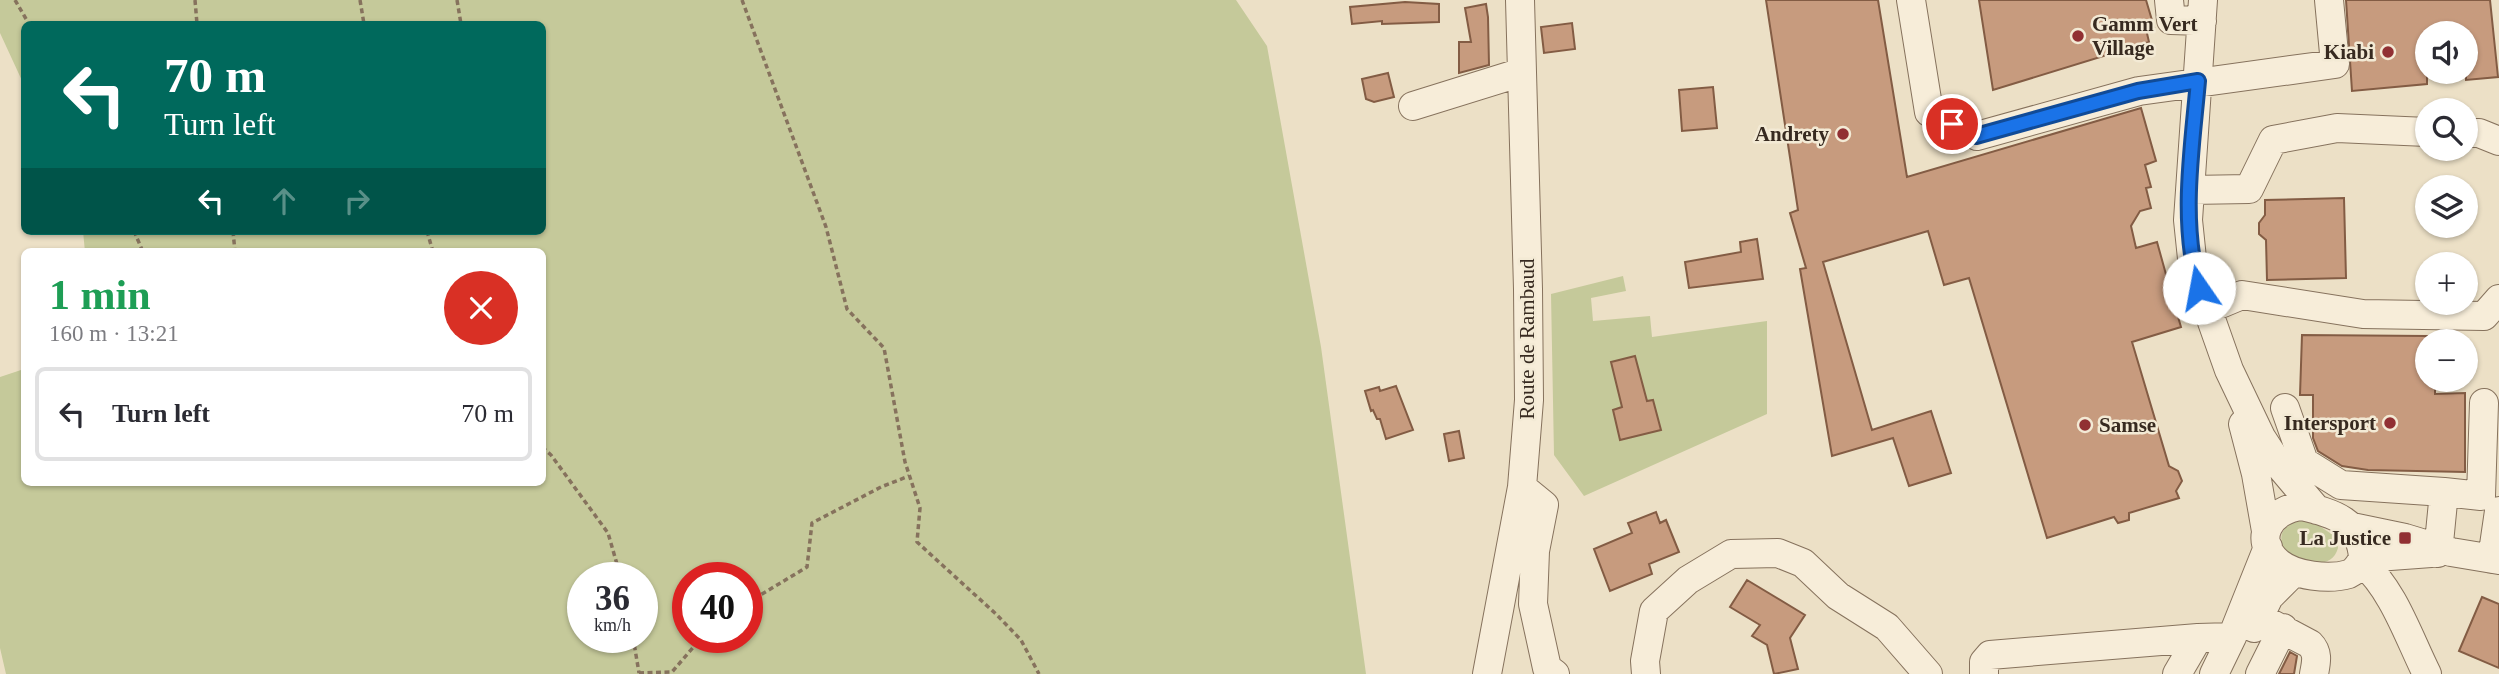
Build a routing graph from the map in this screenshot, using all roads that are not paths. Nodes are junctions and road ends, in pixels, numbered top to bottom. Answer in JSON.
{"nodes":[{"id":1,"x":1520,"y":0,"type":"edge"},
{"id":2,"x":1911,"y":0,"type":"edge"},
{"id":3,"x":2169,"y":0,"type":"edge"},
{"id":4,"x":2329,"y":0,"type":"edge"},
{"id":5,"x":2203,"y":11,"type":"edge"},
{"id":6,"x":1522,"y":72,"type":"junction"},
{"id":7,"x":2198,"y":81,"type":"junction"},
{"id":8,"x":1413,"y":106,"type":"dead end"},
{"id":9,"x":2415,"y":131,"type":"edge"},
{"id":10,"x":2478,"y":133,"type":"edge"},
{"id":11,"x":2499,"y":141,"type":"edge"},
{"id":12,"x":2190,"y":190,"type":"junction"},
{"id":13,"x":2499,"y":299,"type":"edge"},
{"id":14,"x":2206,"y":310,"type":"junction"},
{"id":15,"x":2229,"y":370,"type":"junction"},
{"id":16,"x":2484,"y":403,"type":"dead end"},
{"id":17,"x":2285,"y":408,"type":"dead end"},
{"id":18,"x":2258,"y":485,"type":"junction"},
{"id":19,"x":1522,"y":486,"type":"junction"},
{"id":20,"x":2297,"y":486,"type":"junction"},
{"id":21,"x":2444,"y":492,"type":"junction"},
{"id":22,"x":2317,"y":510,"type":"junction"},
{"id":23,"x":2499,"y":511,"type":"edge"},
{"id":24,"x":2351,"y":527,"type":"junction"},
{"id":25,"x":2267,"y":539,"type":"junction"},
{"id":26,"x":2437,"y":552,"type":"junction"},
{"id":27,"x":2496,"y":559,"type":"edge"},
{"id":28,"x":2362,"y":560,"type":"junction"},
{"id":29,"x":2294,"y":572,"type":"junction"},
{"id":30,"x":2336,"y":576,"type":"junction"},
{"id":31,"x":2396,"y":607,"type":"junction"},
{"id":32,"x":2271,"y":622,"type":"junction"},
{"id":33,"x":2198,"y":638,"type":"junction"},
{"id":34,"x":2421,"y":662,"type":"edge"},
{"id":35,"x":2224,"y":664,"type":"edge"},
{"id":36,"x":1488,"y":674,"type":"edge"},
{"id":37,"x":1555,"y":674,"type":"edge"},
{"id":38,"x":1646,"y":674,"type":"edge"},
{"id":39,"x":1928,"y":674,"type":"edge"},
{"id":40,"x":1984,"y":674,"type":"edge"},
{"id":41,"x":2177,"y":674,"type":"edge"},
{"id":42,"x":2260,"y":674,"type":"edge"},
{"id":43,"x":2314,"y":674,"type":"edge"}],
"edges":[{"from":1,"to":6,"type":"street","name":"Route de Rambaud"},
{"from":2,"to":7,"type":"street"},
{"from":3,"to":5,"type":"street"},
{"from":4,"to":7,"type":"street"},
{"from":5,"to":7,"type":"street"},
{"from":6,"to":8,"type":"street"},
{"from":6,"to":19,"type":"street","name":"Route de Rambaud"},
{"from":7,"to":12,"type":"street"},
{"from":9,"to":12,"type":"street"},
{"from":10,"to":11,"type":"street"},
{"from":12,"to":14,"type":"street"},
{"from":13,"to":14,"type":"street"},
{"from":14,"to":15,"type":"street"},
{"from":15,"to":18,"type":"street"},
{"from":15,"to":20,"type":"street"},
{"from":16,"to":21,"type":"street"},
{"from":17,"to":21,"type":"street"},
{"from":18,"to":20,"type":"street"},
{"from":18,"to":25,"type":"street"},
{"from":19,"to":36,"type":"street","name":"Route de Rambaud"},
{"from":19,"to":37,"type":"street"},
{"from":20,"to":22,"type":"street"},
{"from":21,"to":26,"type":"street"},
{"from":22,"to":24,"type":"street"},
{"from":22,"to":25,"type":"street"},
{"from":23,"to":27,"type":"street"},
{"from":24,"to":26,"type":"street"},
{"from":24,"to":28,"type":"street"},
{"from":25,"to":29,"type":"street"},
{"from":25,"to":35,"type":"street"},
{"from":26,"to":27,"type":"street"},
{"from":26,"to":28,"type":"street"},
{"from":26,"to":31,"type":"street"},
{"from":28,"to":30,"type":"street"},
{"from":28,"to":31,"type":"street"},
{"from":29,"to":30,"type":"street"},
{"from":29,"to":32,"type":"street"},
{"from":30,"to":34,"type":"street"},
{"from":31,"to":34,"type":"street"},
{"from":32,"to":35,"type":"street"},
{"from":32,"to":42,"type":"street"},
{"from":32,"to":43,"type":"street"},
{"from":33,"to":35,"type":"street"},
{"from":33,"to":40,"type":"street"},
{"from":33,"to":41,"type":"street"},
{"from":38,"to":39,"type":"street"}]}
